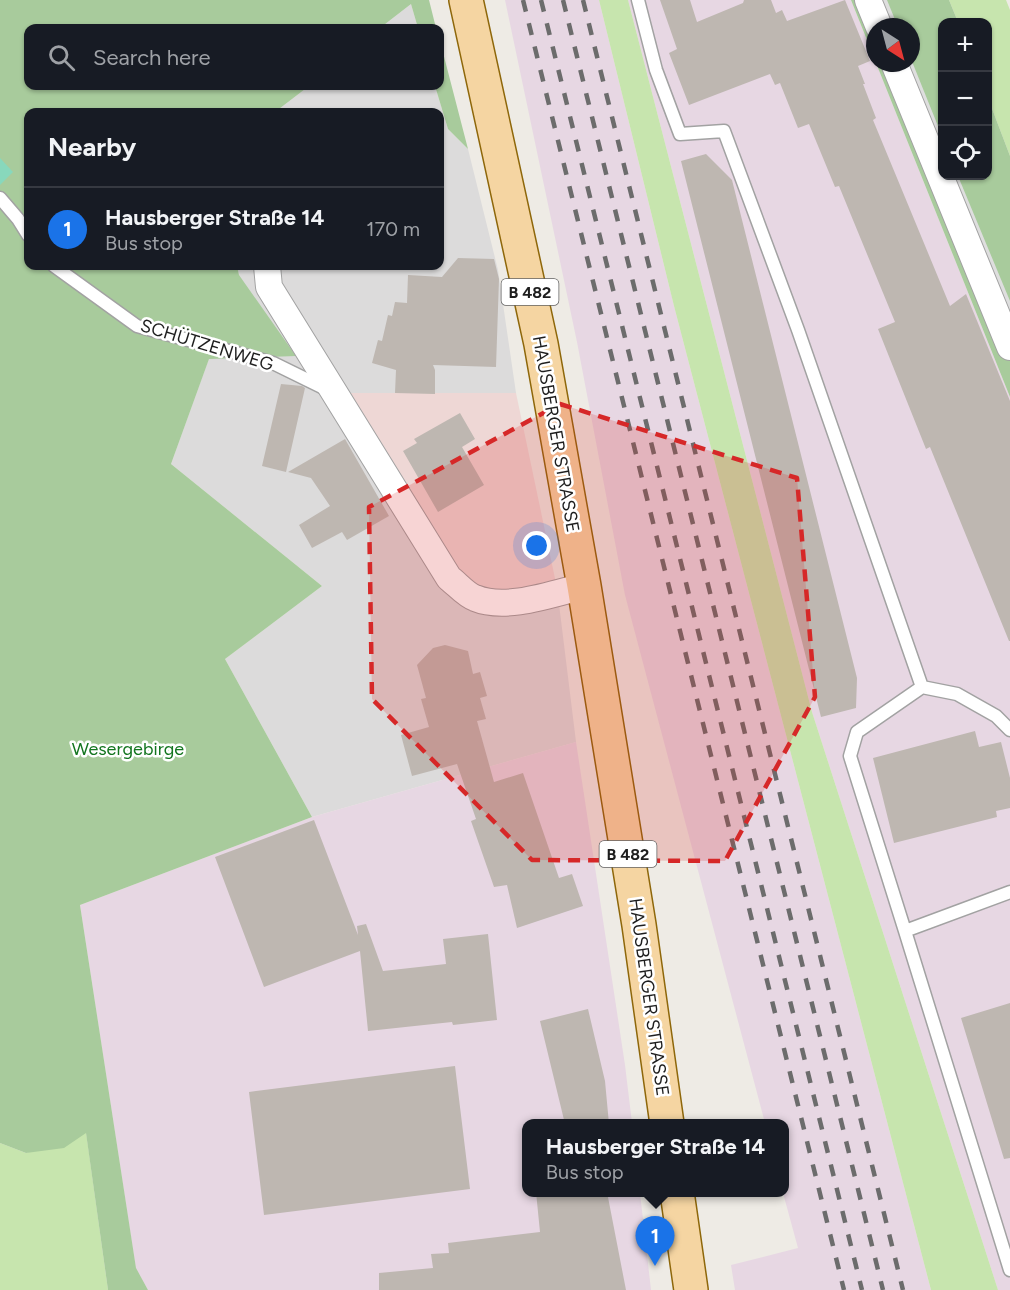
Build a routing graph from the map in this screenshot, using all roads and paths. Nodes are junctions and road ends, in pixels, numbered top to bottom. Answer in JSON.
{"nodes":[{"id":1,"x":466,"y":0,"type":"edge"},
{"id":2,"x":638,"y":0,"type":"edge"},
{"id":3,"x":868,"y":0,"type":"edge"},
{"id":4,"x":875,"y":18,"type":"edge"},
{"id":5,"x":898,"y":72,"type":"edge"},
{"id":6,"x":0,"y":198,"type":"edge"},
{"id":7,"x":24,"y":229,"type":"edge"},
{"id":8,"x":60,"y":270,"type":"edge"},
{"id":9,"x":267,"y":270,"type":"edge"},
{"id":10,"x":1010,"y":346,"type":"edge"},
{"id":11,"x":336,"y":395,"type":"junction"},
{"id":12,"x":584,"y":586,"type":"junction"},
{"id":13,"x":921,"y":687,"type":"junction"},
{"id":14,"x":1010,"y":730,"type":"edge"},
{"id":15,"x":1010,"y":892,"type":"edge"},
{"id":16,"x":905,"y":931,"type":"junction"},
{"id":17,"x":666,"y":1119,"type":"edge"},
{"id":18,"x":678,"y":1197,"type":"edge"},
{"id":19,"x":1010,"y":1270,"type":"edge"},
{"id":20,"x":691,"y":1290,"type":"edge"}],
"edges":[{"from":1,"to":12,"type":"main road","name":"HAUSBERGER STRASSE","number":"B 482"},
{"from":2,"to":13,"type":"lane"},
{"from":3,"to":4,"type":"street"},
{"from":5,"to":10,"type":"street"},
{"from":6,"to":7,"type":"lane"},
{"from":8,"to":11,"type":"lane","name":"SCHÜTZENWEG"},
{"from":9,"to":11,"type":"street"},
{"from":11,"to":12,"type":"street"},
{"from":12,"to":17,"type":"main road","name":"HAUSBERGER STRASSE","number":"B 482"},
{"from":13,"to":14,"type":"lane"},
{"from":13,"to":16,"type":"lane"},
{"from":15,"to":16,"type":"lane"},
{"from":16,"to":19,"type":"lane"},
{"from":18,"to":20,"type":"main road"}]}
